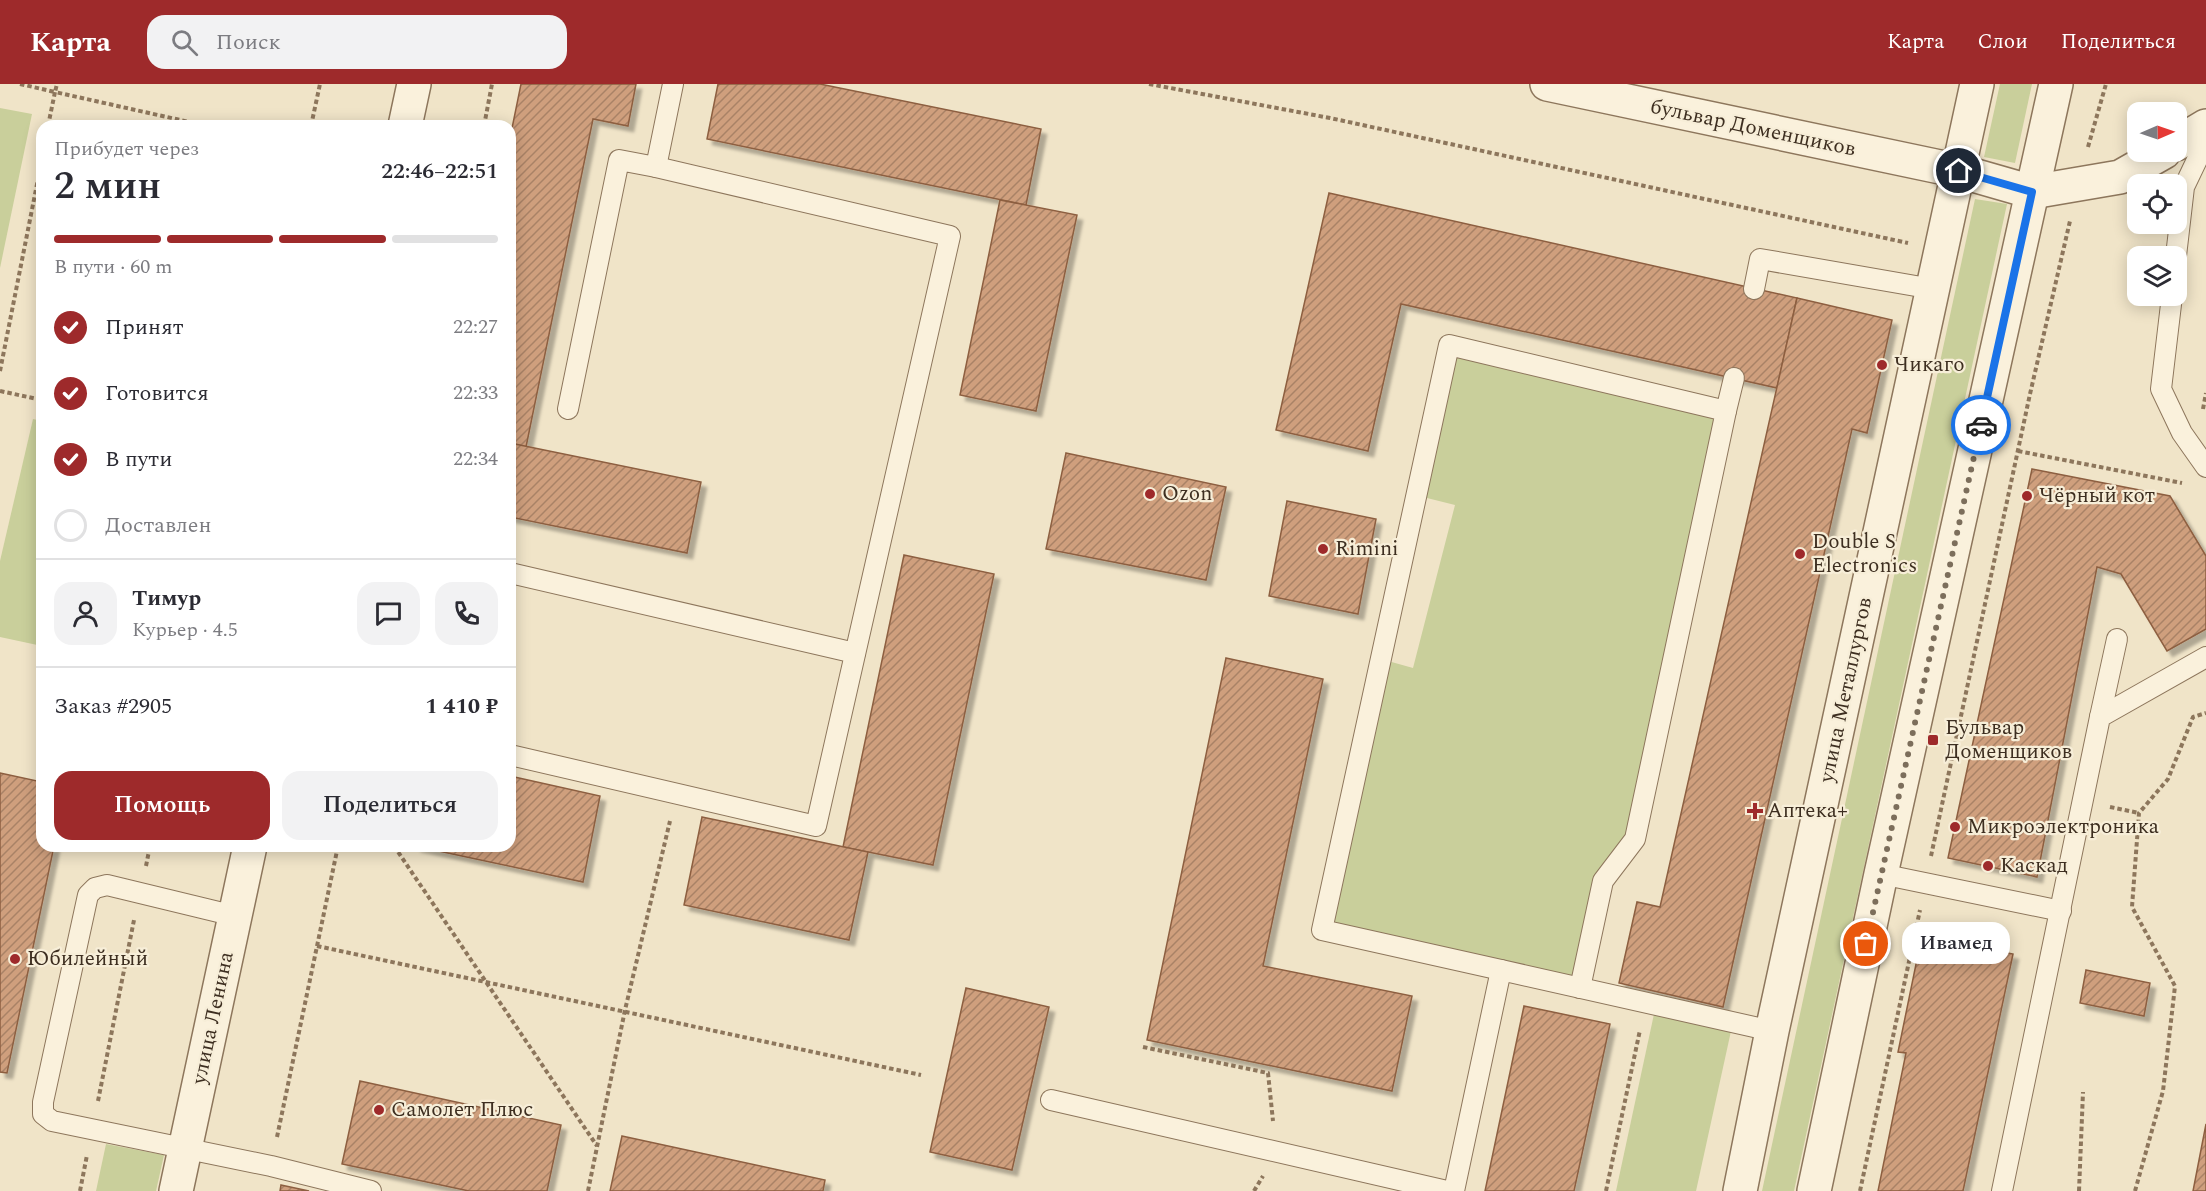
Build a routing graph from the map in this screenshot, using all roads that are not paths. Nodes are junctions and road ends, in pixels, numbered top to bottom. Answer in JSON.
{"nodes":[{"id":1,"x":414,"y":84,"type":"edge"},
{"id":2,"x":673,"y":84,"type":"edge"},
{"id":3,"x":1547,"y":84,"type":"edge"},
{"id":4,"x":1977,"y":84,"type":"edge"},
{"id":5,"x":2056,"y":84,"type":"edge"},
{"id":6,"x":406,"y":120,"type":"edge"},
{"id":7,"x":2206,"y":126,"type":"edge"},
{"id":8,"x":2187,"y":137,"type":"edge"},
{"id":9,"x":2206,"y":141,"type":"edge"},
{"id":10,"x":2146,"y":162,"type":"edge"},
{"id":11,"x":656,"y":167,"type":"junction"},
{"id":12,"x":1959,"y":171,"type":"junction"},
{"id":13,"x":2032,"y":192,"type":"junction"},
{"id":14,"x":2177,"y":246,"type":"edge"},
{"id":15,"x":1754,"y":289,"type":"dead end"},
{"id":16,"x":1934,"y":289,"type":"junction"},
{"id":17,"x":2171,"y":306,"type":"edge"},
{"id":18,"x":1734,"y":378,"type":"dead end"},
{"id":19,"x":568,"y":409,"type":"dead end"},
{"id":20,"x":1726,"y":411,"type":"junction"},
{"id":21,"x":2206,"y":467,"type":"edge"},
{"id":22,"x":516,"y":574,"type":"edge"},
{"id":23,"x":2117,"y":639,"type":"dead end"},
{"id":24,"x":855,"y":653,"type":"junction"},
{"id":25,"x":2206,"y":657,"type":"edge"},
{"id":26,"x":2100,"y":717,"type":"junction"},
{"id":27,"x":516,"y":756,"type":"edge"},
{"id":28,"x":249,"y":852,"type":"edge"},
{"id":29,"x":1881,"y":874,"type":"junction"},
{"id":30,"x":2061,"y":911,"type":"junction"},
{"id":31,"x":235,"y":916,"type":"junction"},
{"id":32,"x":1500,"y":970,"type":"junction"},
{"id":33,"x":1580,"y":988,"type":"junction"},
{"id":34,"x":1772,"y":1032,"type":"junction"},
{"id":35,"x":1051,"y":1100,"type":"dead end"},
{"id":36,"x":185,"y":1148,"type":"junction"},
{"id":37,"x":176,"y":1191,"type":"edge"},
{"id":38,"x":371,"y":1191,"type":"edge"},
{"id":39,"x":1446,"y":1191,"type":"edge"},
{"id":40,"x":1454,"y":1191,"type":"edge"},
{"id":41,"x":1740,"y":1191,"type":"edge"},
{"id":42,"x":1814,"y":1191,"type":"edge"},
{"id":43,"x":2002,"y":1191,"type":"edge"}],
"edges":[{"from":1,"to":6,"type":"street"},
{"from":2,"to":11,"type":"lane"},
{"from":3,"to":12,"type":"street","name":"бульвар Доменщиков"},
{"from":4,"to":12,"type":"street","name":"улица Металлургов"},
{"from":5,"to":13,"type":"street"},
{"from":7,"to":8,"type":"street"},
{"from":9,"to":14,"type":"lane"},
{"from":10,"to":13,"type":"street"},
{"from":11,"to":19,"type":"lane"},
{"from":11,"to":24,"type":"lane"},
{"from":12,"to":13,"type":"street","name":"бульвар Доменщиков"},
{"from":12,"to":16,"type":"street","name":"улица Металлургов"},
{"from":13,"to":29,"type":"street"},
{"from":15,"to":16,"type":"lane"},
{"from":16,"to":34,"type":"street","name":"улица Металлургов"},
{"from":17,"to":21,"type":"lane"},
{"from":18,"to":20,"type":"lane"},
{"from":20,"to":32,"type":"lane"},
{"from":20,"to":33,"type":"lane"},
{"from":22,"to":24,"type":"lane"},
{"from":23,"to":26,"type":"lane"},
{"from":24,"to":27,"type":"lane"},
{"from":25,"to":26,"type":"lane"},
{"from":26,"to":30,"type":"lane"},
{"from":28,"to":31,"type":"street","name":"улица Ленина"},
{"from":29,"to":30,"type":"lane"},
{"from":29,"to":42,"type":"street"},
{"from":30,"to":43,"type":"lane"},
{"from":31,"to":36,"type":"street","name":"улица Ленина"},
{"from":31,"to":36,"type":"lane"},
{"from":32,"to":33,"type":"lane"},
{"from":32,"to":40,"type":"lane"},
{"from":33,"to":34,"type":"lane"},
{"from":34,"to":41,"type":"street","name":"улица Металлургов"},
{"from":35,"to":39,"type":"lane"},
{"from":36,"to":37,"type":"street","name":"улица Ленина"},
{"from":36,"to":38,"type":"lane"}]}
